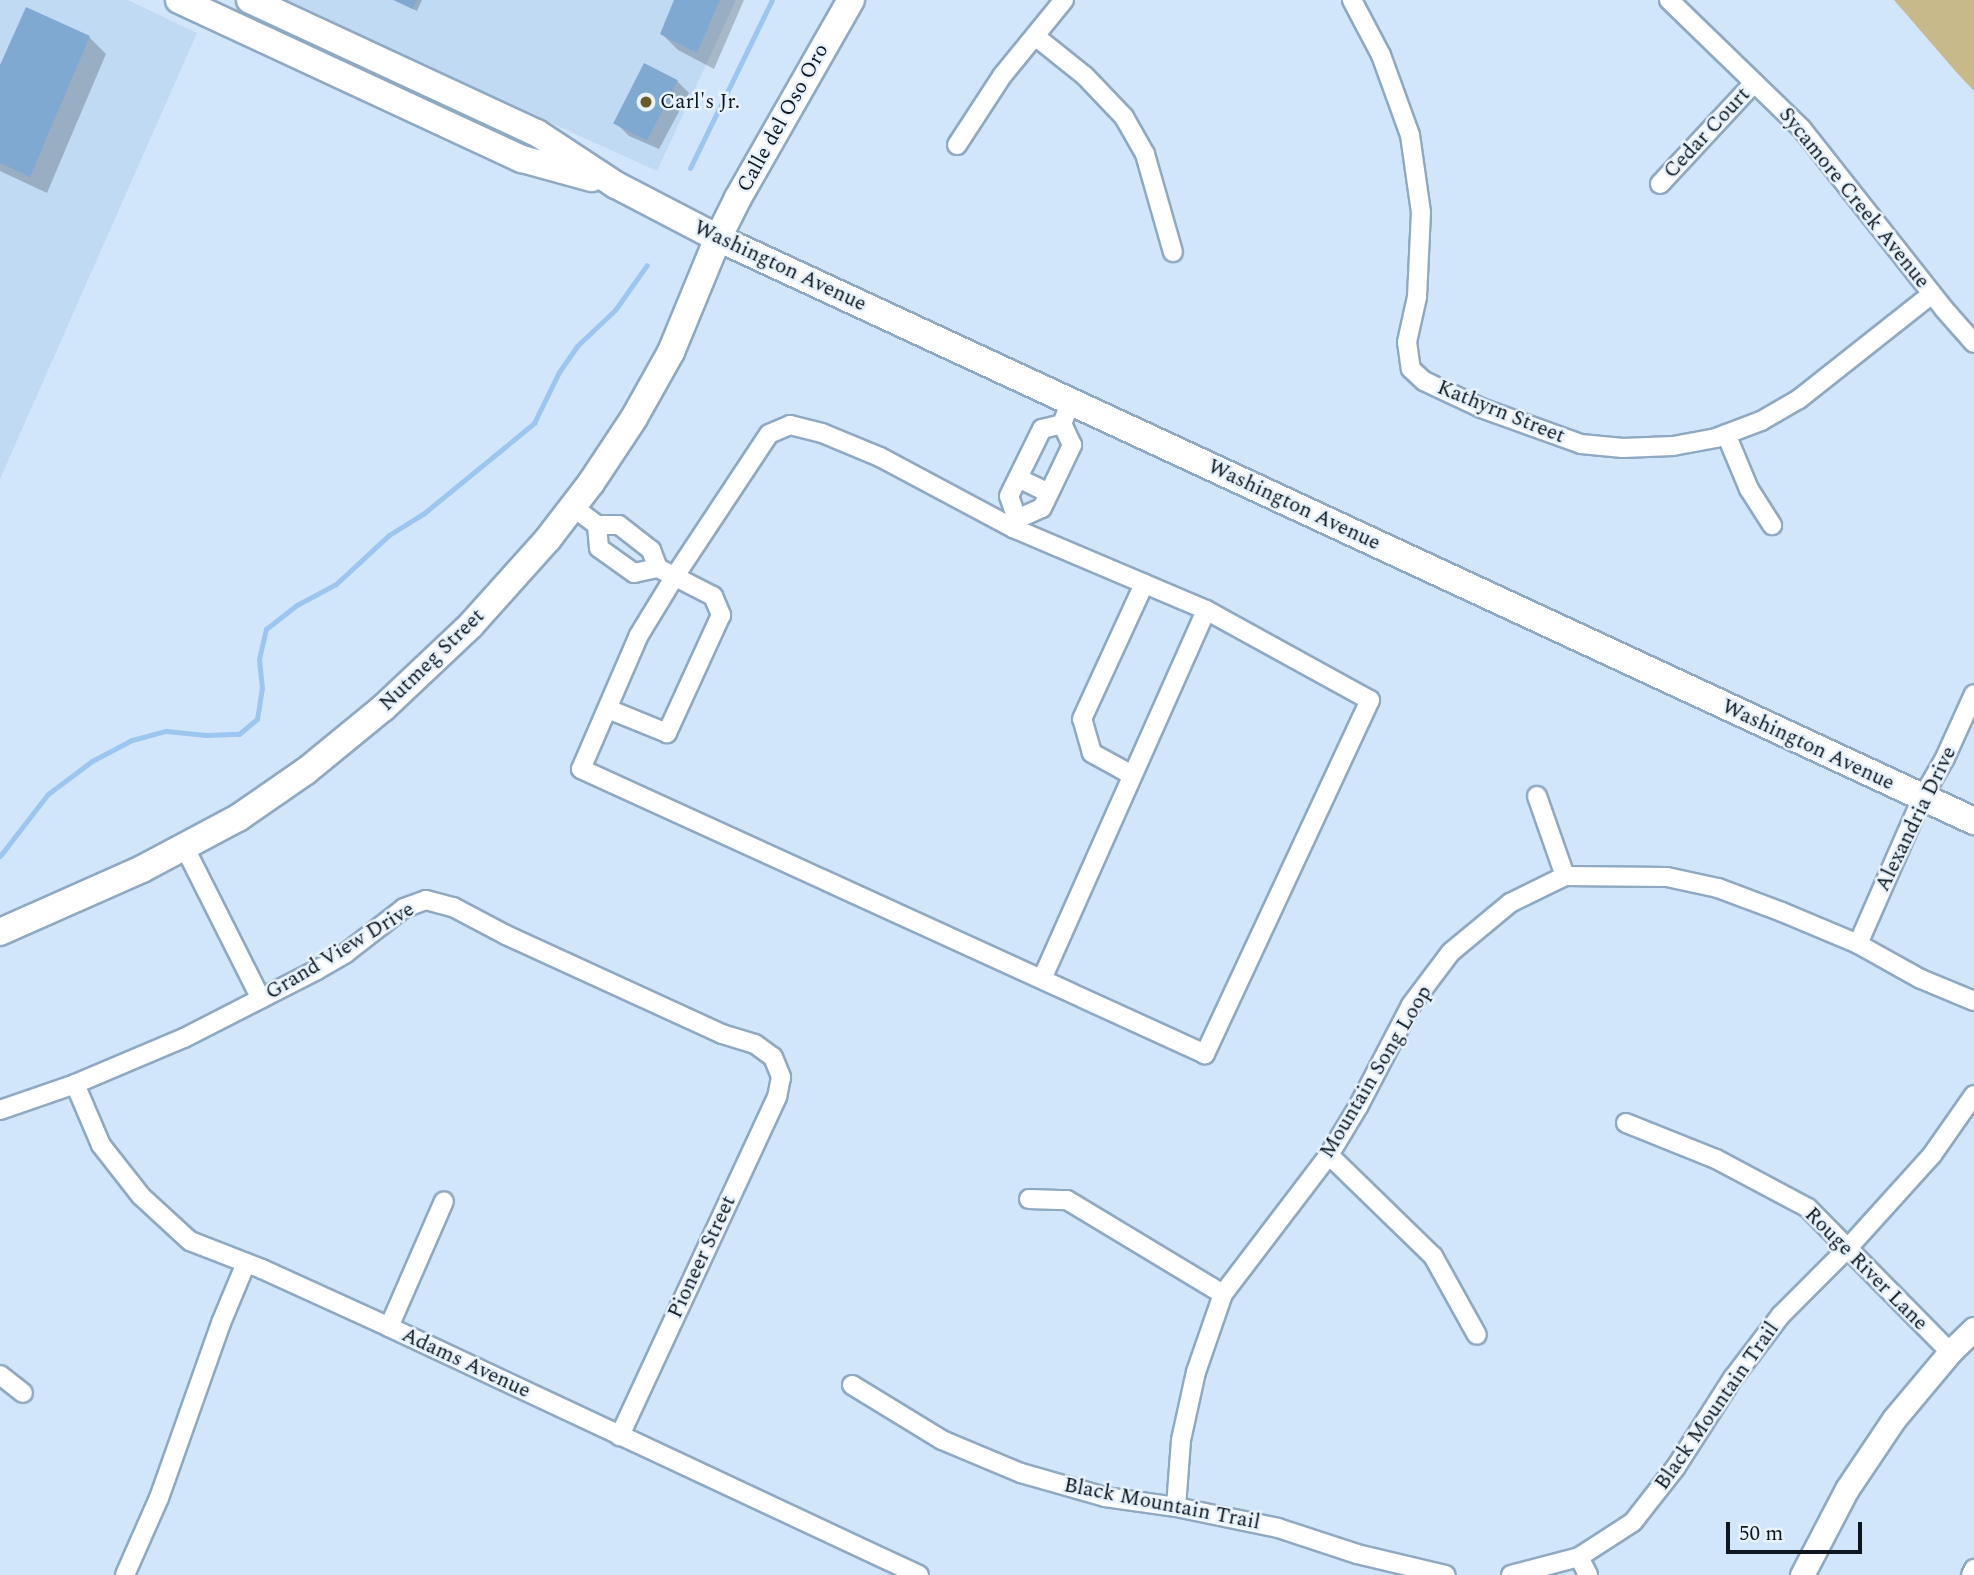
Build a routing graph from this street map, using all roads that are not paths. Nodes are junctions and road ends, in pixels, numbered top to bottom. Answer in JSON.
{"nodes":[{"id":1,"x":250,"y":0,"type":"edge"},
{"id":2,"x":851,"y":0,"type":"edge"},
{"id":3,"x":1064,"y":0,"type":"edge"},
{"id":4,"x":1352,"y":0,"type":"edge"},
{"id":5,"x":1669,"y":0,"type":"edge"},
{"id":6,"x":181,"y":1,"type":"edge"},
{"id":7,"x":306,"y":26,"type":"junction"},
{"id":8,"x":1035,"y":36,"type":"junction"},
{"id":9,"x":309,"y":59,"type":"junction"},
{"id":10,"x":1754,"y":83,"type":"junction"},
{"id":11,"x":439,"y":87,"type":"junction"},
{"id":12,"x":957,"y":145,"type":"dead end"},
{"id":13,"x":1660,"y":184,"type":"dead end"},
{"id":14,"x":616,"y":185,"type":"junction"},
{"id":15,"x":718,"y":237,"type":"junction"},
{"id":16,"x":1173,"y":252,"type":"dead end"},
{"id":17,"x":1932,"y":294,"type":"junction"},
{"id":18,"x":1974,"y":343,"type":"edge"},
{"id":19,"x":1066,"y":412,"type":"junction"},
{"id":20,"x":1726,"y":434,"type":"junction"},
{"id":21,"x":1018,"y":478,"type":"junction"},
{"id":22,"x":1049,"y":493,"type":"junction"},
{"id":23,"x":573,"y":507,"type":"junction"},
{"id":24,"x":1015,"y":524,"type":"junction"},
{"id":25,"x":597,"y":525,"type":"junction"},
{"id":26,"x":1772,"y":525,"type":"dead end"},
{"id":27,"x":635,"y":538,"type":"junction"},
{"id":28,"x":617,"y":561,"type":"junction"},
{"id":29,"x":658,"y":568,"type":"junction"},
{"id":30,"x":675,"y":576,"type":"junction"},
{"id":31,"x":1144,"y":584,"type":"junction"},
{"id":32,"x":1206,"y":610,"type":"junction"},
{"id":33,"x":1974,"y":694,"type":"edge"},
{"id":34,"x":608,"y":709,"type":"junction"},
{"id":35,"x":1132,"y":775,"type":"junction"},
{"id":36,"x":1537,"y":796,"type":"dead end"},
{"id":37,"x":1922,"y":798,"type":"junction"},
{"id":38,"x":1974,"y":821,"type":"edge"},
{"id":39,"x":184,"y":846,"type":"junction"},
{"id":40,"x":1564,"y":876,"type":"junction"},
{"id":41,"x":0,"y":932,"type":"edge"},
{"id":42,"x":1858,"y":944,"type":"junction"},
{"id":43,"x":1042,"y":979,"type":"junction"},
{"id":44,"x":261,"y":999,"type":"junction"},
{"id":45,"x":1974,"y":1001,"type":"edge"},
{"id":46,"x":781,"y":1077,"type":"joint"},
{"id":47,"x":75,"y":1084,"type":"junction"},
{"id":48,"x":1974,"y":1095,"type":"edge"},
{"id":49,"x":0,"y":1110,"type":"edge"},
{"id":50,"x":1626,"y":1123,"type":"dead end"},
{"id":51,"x":1329,"y":1155,"type":"junction"},
{"id":52,"x":1029,"y":1199,"type":"dead end"},
{"id":53,"x":444,"y":1201,"type":"dead end"},
{"id":54,"x":1848,"y":1248,"type":"junction"},
{"id":55,"x":246,"y":1263,"type":"junction"},
{"id":56,"x":1223,"y":1294,"type":"junction"},
{"id":57,"x":389,"y":1327,"type":"junction"},
{"id":58,"x":1974,"y":1329,"type":"edge"},
{"id":59,"x":1477,"y":1335,"type":"dead end"},
{"id":60,"x":1950,"y":1352,"type":"junction"},
{"id":61,"x":0,"y":1375,"type":"edge"},
{"id":62,"x":852,"y":1385,"type":"dead end"},
{"id":63,"x":23,"y":1393,"type":"dead end"},
{"id":64,"x":620,"y":1436,"type":"junction"},
{"id":65,"x":1176,"y":1507,"type":"junction"},
{"id":66,"x":1578,"y":1557,"type":"junction"},
{"id":67,"x":1974,"y":1569,"type":"edge"},
{"id":68,"x":125,"y":1575,"type":"edge"},
{"id":69,"x":919,"y":1575,"type":"edge"},
{"id":70,"x":1446,"y":1575,"type":"edge"},
{"id":71,"x":1511,"y":1575,"type":"edge"},
{"id":72,"x":1588,"y":1575,"type":"edge"},
{"id":73,"x":1802,"y":1575,"type":"edge"},
{"id":74,"x":1971,"y":1575,"type":"edge"}],
"edges":[{"from":1,"to":7,"type":"main road","name":"Washington Avenue"},
{"from":2,"to":15,"type":"main road","name":"Calle del Oso Oro"},
{"from":3,"to":8,"type":"street"},
{"from":4,"to":20,"type":"street","name":"Kathyrn Street"},
{"from":5,"to":10,"type":"street","name":"Sycamore Creek Avenue"},
{"from":6,"to":7,"type":"main road"},
{"from":6,"to":9,"type":"main road","name":"Washington Avenue"},
{"from":7,"to":11,"type":"main road","name":"Washington Avenue"},
{"from":8,"to":12,"type":"street"},
{"from":8,"to":16,"type":"street"},
{"from":9,"to":11,"type":"main road"},
{"from":9,"to":14,"type":"main road","name":"Washington Avenue"},
{"from":10,"to":13,"type":"street","name":"Cedar Court"},
{"from":10,"to":17,"type":"street","name":"Sycamore Creek Avenue"},
{"from":11,"to":14,"type":"main road","name":"Washington Avenue"},
{"from":14,"to":15,"type":"main road","name":"Washington Avenue"},
{"from":15,"to":19,"type":"main road","name":"Washington Avenue"},
{"from":15,"to":23,"type":"main road","name":"Nutmeg Street"},
{"from":17,"to":18,"type":"street","name":"Sycamore Creek Avenue"},
{"from":17,"to":20,"type":"street","name":"Kathyrn Street"},
{"from":19,"to":21,"type":"street"},
{"from":19,"to":22,"type":"street"},
{"from":19,"to":37,"type":"main road","name":"Washington Avenue"},
{"from":20,"to":26,"type":"street"},
{"from":21,"to":22,"type":"street"},
{"from":21,"to":24,"type":"street"},
{"from":22,"to":24,"type":"street"},
{"from":23,"to":25,"type":"street"},
{"from":23,"to":39,"type":"main road","name":"Nutmeg Street"},
{"from":24,"to":30,"type":"street"},
{"from":24,"to":31,"type":"street"},
{"from":25,"to":27,"type":"street"},
{"from":25,"to":28,"type":"street"},
{"from":27,"to":28,"type":"street"},
{"from":27,"to":29,"type":"street"},
{"from":28,"to":29,"type":"street"},
{"from":29,"to":30,"type":"street"},
{"from":30,"to":34,"type":"street"},
{"from":30,"to":34,"type":"street"},
{"from":31,"to":32,"type":"street"},
{"from":31,"to":35,"type":"street"},
{"from":32,"to":35,"type":"street"},
{"from":32,"to":43,"type":"street"},
{"from":33,"to":37,"type":"street","name":"Alexandria Drive"},
{"from":34,"to":43,"type":"street"},
{"from":35,"to":43,"type":"street"},
{"from":36,"to":40,"type":"street"},
{"from":37,"to":38,"type":"main road","name":"Washington Avenue"},
{"from":37,"to":42,"type":"street","name":"Alexandria Drive"},
{"from":39,"to":41,"type":"main road","name":"Nutmeg Street"},
{"from":39,"to":44,"type":"street"},
{"from":40,"to":42,"type":"street","name":"Mountain Song Loop"},
{"from":40,"to":51,"type":"street","name":"Mountain Song Loop"},
{"from":42,"to":45,"type":"street","name":"Mountain Song Loop"},
{"from":44,"to":46,"type":"street","name":"Grand View Drive"},
{"from":44,"to":47,"type":"street","name":"Grand View Drive"},
{"from":46,"to":64,"type":"street","name":"Pioneer Street"},
{"from":47,"to":49,"type":"street","name":"Grand View Drive"},
{"from":47,"to":55,"type":"street","name":"Adams Avenue"},
{"from":48,"to":54,"type":"street","name":"Black Mountain Trail"},
{"from":50,"to":54,"type":"street","name":"Rouge River Lane"},
{"from":51,"to":56,"type":"street","name":"Mountain Song Loop"},
{"from":51,"to":59,"type":"street"},
{"from":52,"to":56,"type":"street"},
{"from":53,"to":57,"type":"street"},
{"from":54,"to":60,"type":"street","name":"Rouge River Lane"},
{"from":54,"to":66,"type":"street","name":"Black Mountain Trail"},
{"from":55,"to":57,"type":"street","name":"Adams Avenue"},
{"from":55,"to":68,"type":"street"},
{"from":56,"to":65,"type":"street","name":"Mountain Song Loop"},
{"from":57,"to":64,"type":"street","name":"Adams Avenue"},
{"from":58,"to":60,"type":"street"},
{"from":60,"to":73,"type":"street"},
{"from":61,"to":63,"type":"street"},
{"from":62,"to":65,"type":"street","name":"Black Mountain Trail"},
{"from":64,"to":69,"type":"street","name":"Adams Avenue"},
{"from":65,"to":70,"type":"street","name":"Black Mountain Trail"},
{"from":66,"to":71,"type":"street","name":"Black Mountain Trail"},
{"from":66,"to":72,"type":"street"},
{"from":67,"to":74,"type":"street"}]}
